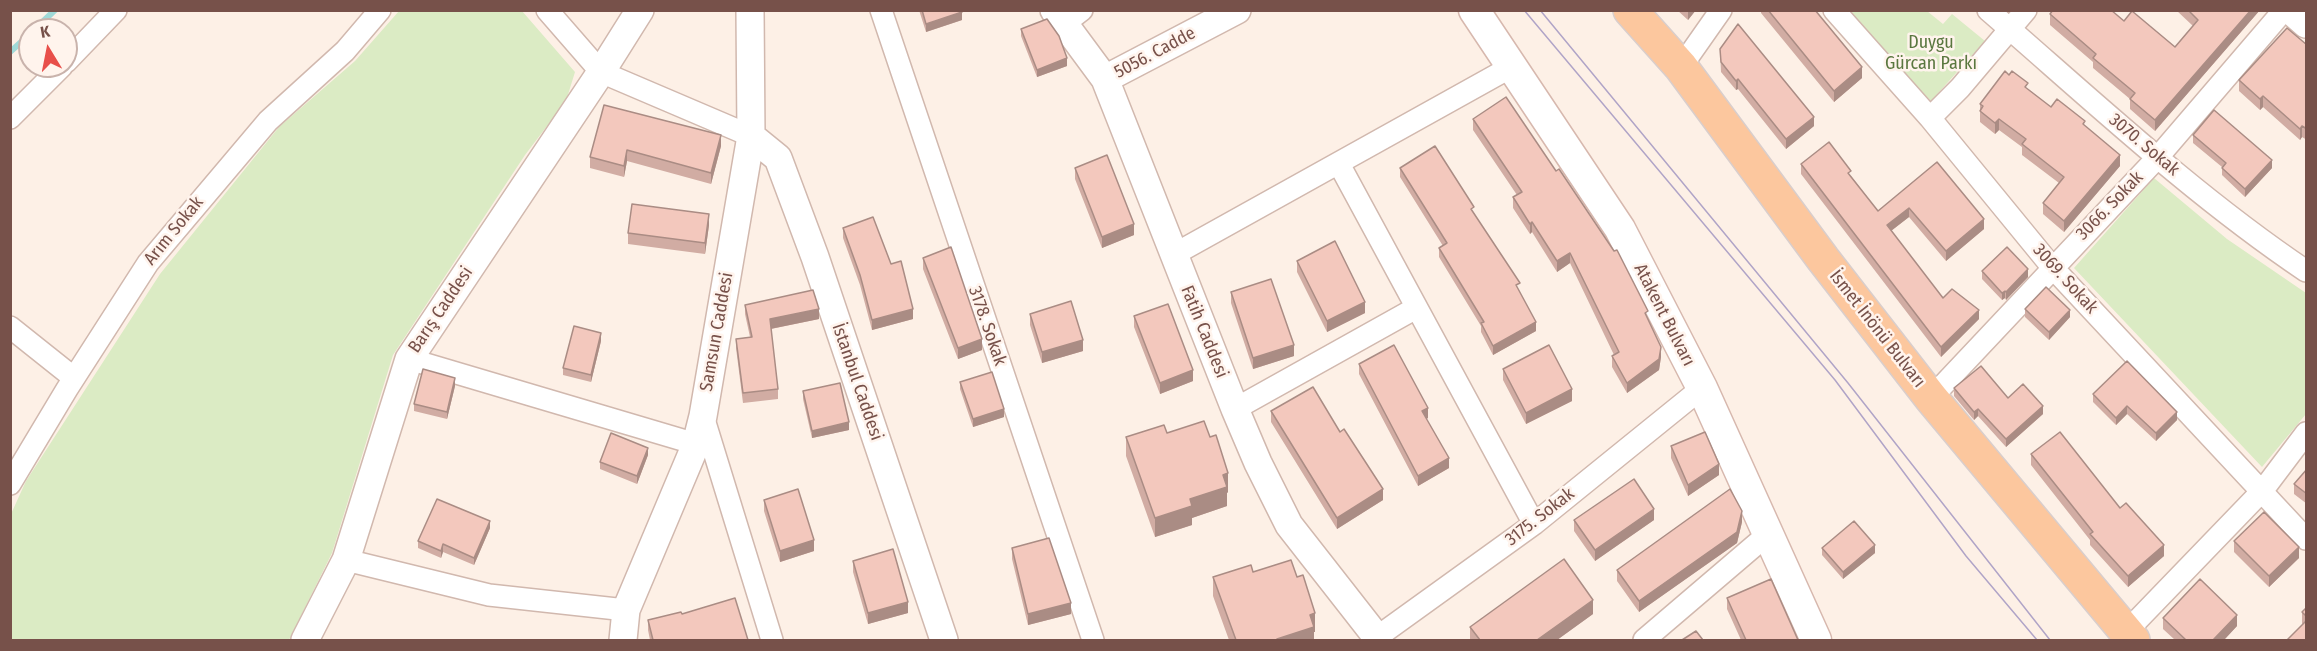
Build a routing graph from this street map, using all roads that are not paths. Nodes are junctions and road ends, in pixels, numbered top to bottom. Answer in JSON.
{"nodes":[{"id":1,"x":117,"y":10,"type":"edge"},
{"id":2,"x":380,"y":10,"type":"edge"},
{"id":3,"x":547,"y":10,"type":"edge"},
{"id":4,"x":640,"y":10,"type":"edge"},
{"id":5,"x":750,"y":10,"type":"edge"},
{"id":6,"x":881,"y":10,"type":"edge"},
{"id":7,"x":1237,"y":10,"type":"edge"},
{"id":8,"x":1474,"y":10,"type":"edge"},
{"id":9,"x":1630,"y":10,"type":"edge"},
{"id":10,"x":1721,"y":10,"type":"edge"},
{"id":11,"x":1834,"y":10,"type":"edge"},
{"id":12,"x":1988,"y":10,"type":"edge"},
{"id":13,"x":2026,"y":10,"type":"edge"},
{"id":14,"x":2284,"y":10,"type":"edge"},
{"id":15,"x":2290,"y":10,"type":"edge"},
{"id":16,"x":1067,"y":15,"type":"edge"},
{"id":17,"x":2307,"y":24,"type":"edge"},
{"id":18,"x":2010,"y":30,"type":"junction"},
{"id":19,"x":78,"y":50,"type":"edge"},
{"id":20,"x":1511,"y":67,"type":"junction"},
{"id":21,"x":1681,"y":67,"type":"junction"},
{"id":22,"x":601,"y":72,"type":"junction"},
{"id":23,"x":50,"y":78,"type":"edge"},
{"id":24,"x":1105,"y":79,"type":"junction"},
{"id":25,"x":1930,"y":117,"type":"junction"},
{"id":26,"x":10,"y":118,"type":"edge"},
{"id":27,"x":750,"y":136,"type":"junction"},
{"id":28,"x":2158,"y":157,"type":"junction"},
{"id":29,"x":1339,"y":164,"type":"junction"},
{"id":30,"x":1173,"y":255,"type":"junction"},
{"id":31,"x":2052,"y":267,"type":"junction"},
{"id":32,"x":2307,"y":271,"type":"edge"},
{"id":33,"x":1416,"y":308,"type":"junction"},
{"id":34,"x":10,"y":327,"type":"edge"},
{"id":35,"x":409,"y":359,"type":"junction"},
{"id":36,"x":74,"y":378,"type":"junction"},
{"id":37,"x":1702,"y":388,"type":"junction"},
{"id":38,"x":1931,"y":398,"type":"junction"},
{"id":39,"x":1235,"y":410,"type":"junction"},
{"id":40,"x":703,"y":416,"type":"junction"},
{"id":41,"x":2307,"y":433,"type":"edge"},
{"id":42,"x":696,"y":444,"type":"junction"},
{"id":43,"x":10,"y":484,"type":"edge"},
{"id":44,"x":2263,"y":490,"type":"junction"},
{"id":45,"x":1534,"y":524,"type":"junction"},
{"id":46,"x":1767,"y":535,"type":"junction"},
{"id":47,"x":2307,"y":539,"type":"edge"},
{"id":48,"x":346,"y":560,"type":"junction"},
{"id":49,"x":626,"y":610,"type":"junction"},
{"id":50,"x":2129,"y":636,"type":"edge"},
{"id":51,"x":305,"y":640,"type":"edge"},
{"id":52,"x":623,"y":640,"type":"edge"},
{"id":53,"x":772,"y":640,"type":"edge"},
{"id":54,"x":944,"y":640,"type":"edge"},
{"id":55,"x":1093,"y":640,"type":"edge"},
{"id":56,"x":1376,"y":640,"type":"edge"},
{"id":57,"x":1644,"y":640,"type":"edge"},
{"id":58,"x":1816,"y":640,"type":"edge"}],
"edges":[{"from":1,"to":19,"type":"street"},
{"from":2,"to":36,"type":"street","name":"Arım Sokak"},
{"from":3,"to":22,"type":"street"},
{"from":4,"to":22,"type":"street","name":"Barış Caddesi"},
{"from":5,"to":27,"type":"street","name":"Samsun Caddesi"},
{"from":6,"to":55,"type":"street","name":"3178. Sokak"},
{"from":7,"to":24,"type":"street","name":"5056. Cadde"},
{"from":8,"to":20,"type":"main road","name":"Atakent Bulvarı"},
{"from":9,"to":21,"type":"main road","name":"İsmet İnönü Bulvarı"},
{"from":10,"to":21,"type":"street"},
{"from":11,"to":25,"type":"street","name":"3069. Sokak"},
{"from":12,"to":18,"type":"street","name":"3070. Sokak"},
{"from":13,"to":18,"type":"street"},
{"from":14,"to":28,"type":"street","name":"3066. Sokak"},
{"from":15,"to":17,"type":"street"},
{"from":16,"to":24,"type":"street","name":"Fatih Caddesi"},
{"from":18,"to":25,"type":"street"},
{"from":18,"to":28,"type":"street","name":"3070. Sokak"},
{"from":20,"to":29,"type":"street"},
{"from":20,"to":37,"type":"main road","name":"Atakent Bulvarı"},
{"from":21,"to":38,"type":"main road","name":"İsmet İnönü Bulvarı"},
{"from":22,"to":27,"type":"street"},
{"from":22,"to":35,"type":"street","name":"Barış Caddesi"},
{"from":23,"to":26,"type":"street"},
{"from":24,"to":30,"type":"street","name":"Fatih Caddesi"},
{"from":25,"to":31,"type":"street","name":"3069. Sokak"},
{"from":27,"to":40,"type":"street","name":"Samsun Caddesi"},
{"from":27,"to":54,"type":"street","name":"İstanbul Caddesi"},
{"from":28,"to":31,"type":"street","name":"3066. Sokak"},
{"from":28,"to":32,"type":"street","name":"3070. Sokak"},
{"from":29,"to":30,"type":"street"},
{"from":29,"to":33,"type":"street"},
{"from":30,"to":39,"type":"street","name":"Fatih Caddesi"},
{"from":31,"to":38,"type":"street","name":"3066. Sokak"},
{"from":31,"to":44,"type":"street","name":"3069. Sokak"},
{"from":33,"to":39,"type":"street"},
{"from":33,"to":45,"type":"street"},
{"from":34,"to":36,"type":"street"},
{"from":35,"to":42,"type":"street"},
{"from":35,"to":48,"type":"street","name":"Barış Caddesi"},
{"from":36,"to":43,"type":"street","name":"Arım Sokak"},
{"from":37,"to":45,"type":"street","name":"3175. Sokak"},
{"from":37,"to":46,"type":"main road","name":"Atakent Bulvarı"},
{"from":38,"to":50,"type":"main road","name":"İsmet İnönü Bulvarı"},
{"from":39,"to":56,"type":"street","name":"Fatih Caddesi"},
{"from":40,"to":42,"type":"street","name":"Samsun Caddesi"},
{"from":40,"to":53,"type":"street"},
{"from":41,"to":44,"type":"street"},
{"from":42,"to":49,"type":"street","name":"Samsun Caddesi"},
{"from":44,"to":47,"type":"street","name":"3069. Sokak"},
{"from":44,"to":50,"type":"street"},
{"from":45,"to":56,"type":"street","name":"3175. Sokak"},
{"from":46,"to":57,"type":"street"},
{"from":46,"to":58,"type":"main road","name":"Atakent Bulvarı"},
{"from":48,"to":49,"type":"street"},
{"from":48,"to":51,"type":"street","name":"Barış Caddesi"},
{"from":49,"to":52,"type":"street","name":"Samsun Caddesi"}]}
